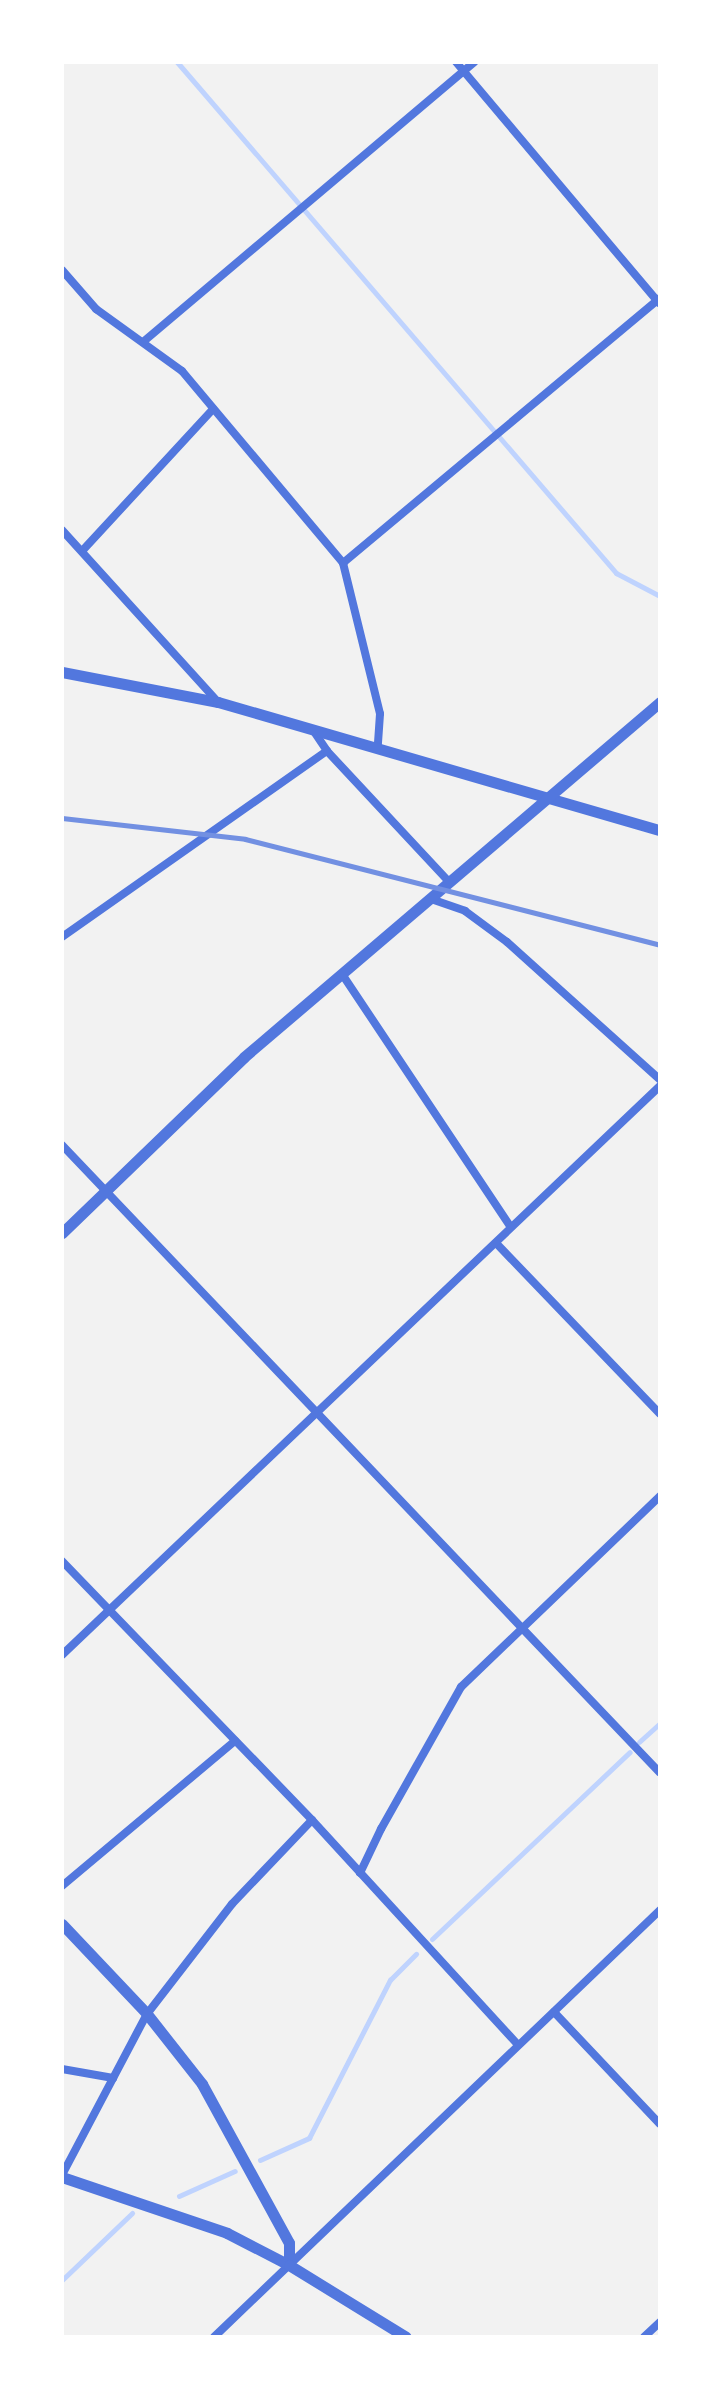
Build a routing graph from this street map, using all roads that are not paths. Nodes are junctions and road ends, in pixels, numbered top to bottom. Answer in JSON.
{"nodes":[{"id":1,"x":456,"y":62,"type":"edge"},
{"id":2,"x":474,"y":62,"type":"edge"},
{"id":3,"x":464,"y":71,"type":"junction"},
{"id":4,"x":62,"y":270,"type":"edge"},
{"id":5,"x":66,"y":282,"type":"edge"},
{"id":6,"x":659,"y":301,"type":"edge"},
{"id":7,"x":143,"y":342,"type":"junction"},
{"id":8,"x":213,"y":409,"type":"junction"},
{"id":9,"x":62,"y":530,"type":"edge"},
{"id":10,"x":83,"y":550,"type":"junction"},
{"id":11,"x":343,"y":563,"type":"junction"},
{"id":12,"x":62,"y":672,"type":"edge"},
{"id":13,"x":218,"y":702,"type":"junction"},
{"id":14,"x":660,"y":702,"type":"edge"},
{"id":15,"x":313,"y":730,"type":"junction"},
{"id":16,"x":378,"y":746,"type":"junction"},
{"id":17,"x":327,"y":751,"type":"junction"},
{"id":18,"x":551,"y":797,"type":"junction"},
{"id":19,"x":660,"y":830,"type":"edge"},
{"id":20,"x":450,"y":883,"type":"junction"},
{"id":21,"x":431,"y":899,"type":"junction"},
{"id":22,"x":62,"y":937,"type":"edge"},
{"id":23,"x":342,"y":974,"type":"junction"},
{"id":24,"x":660,"y":1083,"type":"edge"},
{"id":25,"x":62,"y":1145,"type":"edge"},
{"id":26,"x":106,"y":1191,"type":"junction"},
{"id":27,"x":511,"y":1227,"type":"junction"},
{"id":28,"x":62,"y":1233,"type":"edge"},
{"id":29,"x":496,"y":1243,"type":"junction"},
{"id":30,"x":317,"y":1414,"type":"junction"},
{"id":31,"x":660,"y":1414,"type":"edge"},
{"id":32,"x":660,"y":1496,"type":"edge"},
{"id":33,"x":62,"y":1561,"type":"edge"},
{"id":34,"x":112,"y":1610,"type":"junction"},
{"id":35,"x":522,"y":1628,"type":"junction"},
{"id":36,"x":62,"y":1655,"type":"edge"},
{"id":37,"x":235,"y":1741,"type":"junction"},
{"id":38,"x":660,"y":1773,"type":"edge"},
{"id":39,"x":312,"y":1820,"type":"junction"},
{"id":40,"x":360,"y":1873,"type":"junction"},
{"id":41,"x":62,"y":1886,"type":"edge"},
{"id":42,"x":660,"y":1910,"type":"edge"},
{"id":43,"x":62,"y":1924,"type":"edge"},
{"id":44,"x":554,"y":2012,"type":"junction"},
{"id":45,"x":147,"y":2014,"type":"junction"},
{"id":46,"x":518,"y":2045,"type":"junction"},
{"id":47,"x":62,"y":2069,"type":"edge"},
{"id":48,"x":113,"y":2078,"type":"junction"},
{"id":49,"x":660,"y":2124,"type":"edge"},
{"id":50,"x":62,"y":2176,"type":"edge"},
{"id":51,"x":289,"y":2265,"type":"junction"},
{"id":52,"x":660,"y":2322,"type":"edge"},
{"id":53,"x":214,"y":2337,"type":"edge"},
{"id":54,"x":406,"y":2337,"type":"edge"},
{"id":55,"x":644,"y":2337,"type":"edge"}],
"edges":[{"from":1,"to":3,"type":"street"},
{"from":2,"to":3,"type":"street"},
{"from":3,"to":6,"type":"street"},
{"from":3,"to":7,"type":"street"},
{"from":4,"to":5,"type":"street"},
{"from":5,"to":7,"type":"street"},
{"from":6,"to":11,"type":"street"},
{"from":7,"to":8,"type":"street"},
{"from":8,"to":10,"type":"street"},
{"from":8,"to":11,"type":"street"},
{"from":9,"to":10,"type":"street"},
{"from":10,"to":13,"type":"street"},
{"from":11,"to":16,"type":"street"},
{"from":12,"to":13,"type":"street"},
{"from":13,"to":15,"type":"street"},
{"from":14,"to":18,"type":"street"},
{"from":15,"to":16,"type":"street"},
{"from":15,"to":17,"type":"street"},
{"from":16,"to":18,"type":"street"},
{"from":17,"to":20,"type":"street"},
{"from":17,"to":22,"type":"street"},
{"from":18,"to":19,"type":"street"},
{"from":18,"to":20,"type":"street"},
{"from":20,"to":21,"type":"street"},
{"from":21,"to":23,"type":"street"},
{"from":21,"to":24,"type":"street"},
{"from":23,"to":26,"type":"street"},
{"from":23,"to":27,"type":"street"},
{"from":24,"to":27,"type":"street"},
{"from":25,"to":26,"type":"street"},
{"from":26,"to":28,"type":"street"},
{"from":26,"to":30,"type":"street"},
{"from":27,"to":29,"type":"street"},
{"from":29,"to":30,"type":"street"},
{"from":29,"to":31,"type":"street"},
{"from":30,"to":34,"type":"street"},
{"from":30,"to":35,"type":"street"},
{"from":32,"to":35,"type":"street"},
{"from":33,"to":34,"type":"street"},
{"from":34,"to":36,"type":"street"},
{"from":34,"to":37,"type":"street"},
{"from":35,"to":38,"type":"street"},
{"from":35,"to":40,"type":"street"},
{"from":37,"to":39,"type":"street"},
{"from":37,"to":41,"type":"street"},
{"from":39,"to":40,"type":"street"},
{"from":39,"to":45,"type":"street"},
{"from":40,"to":46,"type":"street"},
{"from":42,"to":44,"type":"street"},
{"from":43,"to":45,"type":"street"},
{"from":44,"to":46,"type":"street"},
{"from":44,"to":49,"type":"street"},
{"from":45,"to":48,"type":"street"},
{"from":45,"to":51,"type":"street"},
{"from":46,"to":51,"type":"street"},
{"from":47,"to":48,"type":"street"},
{"from":48,"to":50,"type":"street"},
{"from":50,"to":51,"type":"street"},
{"from":51,"to":53,"type":"street"},
{"from":51,"to":54,"type":"street"},
{"from":52,"to":55,"type":"street"}]}
